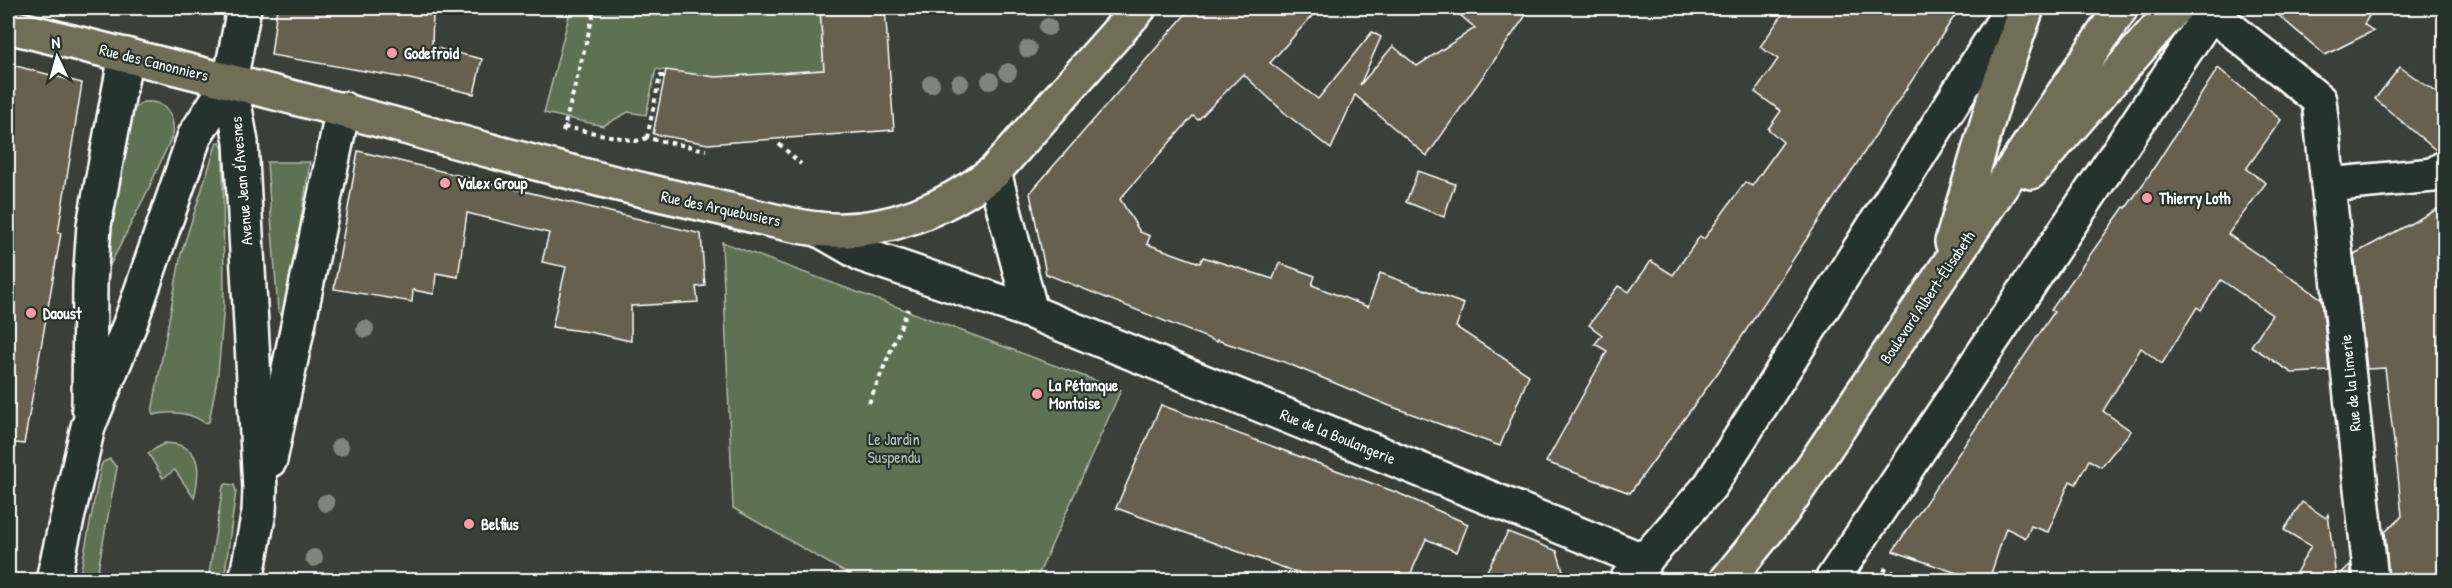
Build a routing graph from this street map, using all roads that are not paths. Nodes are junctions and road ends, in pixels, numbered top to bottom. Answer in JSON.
{"nodes":[{"id":1,"x":244,"y":8,"type":"edge"},
{"id":2,"x":1139,"y":8,"type":"edge"},
{"id":3,"x":2012,"y":8,"type":"edge"},
{"id":4,"x":2027,"y":8,"type":"edge"},
{"id":5,"x":2121,"y":8,"type":"edge"},
{"id":6,"x":2175,"y":8,"type":"edge"},
{"id":7,"x":2213,"y":10,"type":"edge"},
{"id":8,"x":8,"y":26,"type":"edge"},
{"id":9,"x":126,"y":55,"type":"junction"},
{"id":10,"x":230,"y":81,"type":"junction"},
{"id":11,"x":344,"y":109,"type":"junction"},
{"id":12,"x":2445,"y":168,"type":"edge"},
{"id":13,"x":994,"y":171,"type":"junction"},
{"id":14,"x":2328,"y":185,"type":"junction"},
{"id":15,"x":818,"y":229,"type":"junction"},
{"id":16,"x":1943,"y":273,"type":"junction"},
{"id":17,"x":1031,"y":312,"type":"junction"},
{"id":18,"x":88,"y":427,"type":"junction"},
{"id":19,"x":259,"y":512,"type":"junction"},
{"id":20,"x":1636,"y":571,"type":"edge"},
{"id":21,"x":53,"y":580,"type":"edge"},
{"id":22,"x":246,"y":580,"type":"edge"},
{"id":23,"x":1727,"y":580,"type":"edge"},
{"id":24,"x":1832,"y":580,"type":"edge"},
{"id":25,"x":2371,"y":580,"type":"edge"}],
"edges":[{"from":1,"to":10,"type":"street"},
{"from":2,"to":13,"type":"main road","name":"Rue des Arquebusiers"},
{"from":3,"to":20,"type":"street"},
{"from":4,"to":16,"type":"main road"},
{"from":5,"to":16,"type":"main road","name":"Boulevard Albert-Élisabeth"},
{"from":6,"to":16,"type":"main road"},
{"from":7,"to":14,"type":"street","name":"Rue de la Limerie"},
{"from":7,"to":24,"type":"street"},
{"from":8,"to":9,"type":"main road","name":"Rue des Canonniers"},
{"from":9,"to":10,"type":"main road","name":"Rue des Canonniers"},
{"from":9,"to":18,"type":"street","name":"Avenue Jean d'Avesnes"},
{"from":10,"to":11,"type":"main road","name":"Rue des Arquebusiers"},
{"from":10,"to":18,"type":"street","name":"Avenue Jean d'Avesnes"},
{"from":10,"to":19,"type":"street","name":"Avenue Jean d'Avesnes"},
{"from":11,"to":15,"type":"main road","name":"Rue des Arquebusiers"},
{"from":11,"to":19,"type":"street","name":"Avenue Jean d'Avesnes"},
{"from":12,"to":14,"type":"street"},
{"from":13,"to":15,"type":"main road","name":"Rue des Arquebusiers"},
{"from":13,"to":17,"type":"street"},
{"from":14,"to":25,"type":"street","name":"Rue de la Limerie"},
{"from":15,"to":17,"type":"street","name":"Rue de la Boulangerie"},
{"from":16,"to":23,"type":"main road","name":"Boulevard Albert-Élisabeth"},
{"from":17,"to":20,"type":"street","name":"Rue de la Boulangerie"},
{"from":18,"to":21,"type":"street","name":"Avenue Jean d'Avesnes"},
{"from":19,"to":22,"type":"street","name":"Avenue Jean d'Avesnes"}]}
